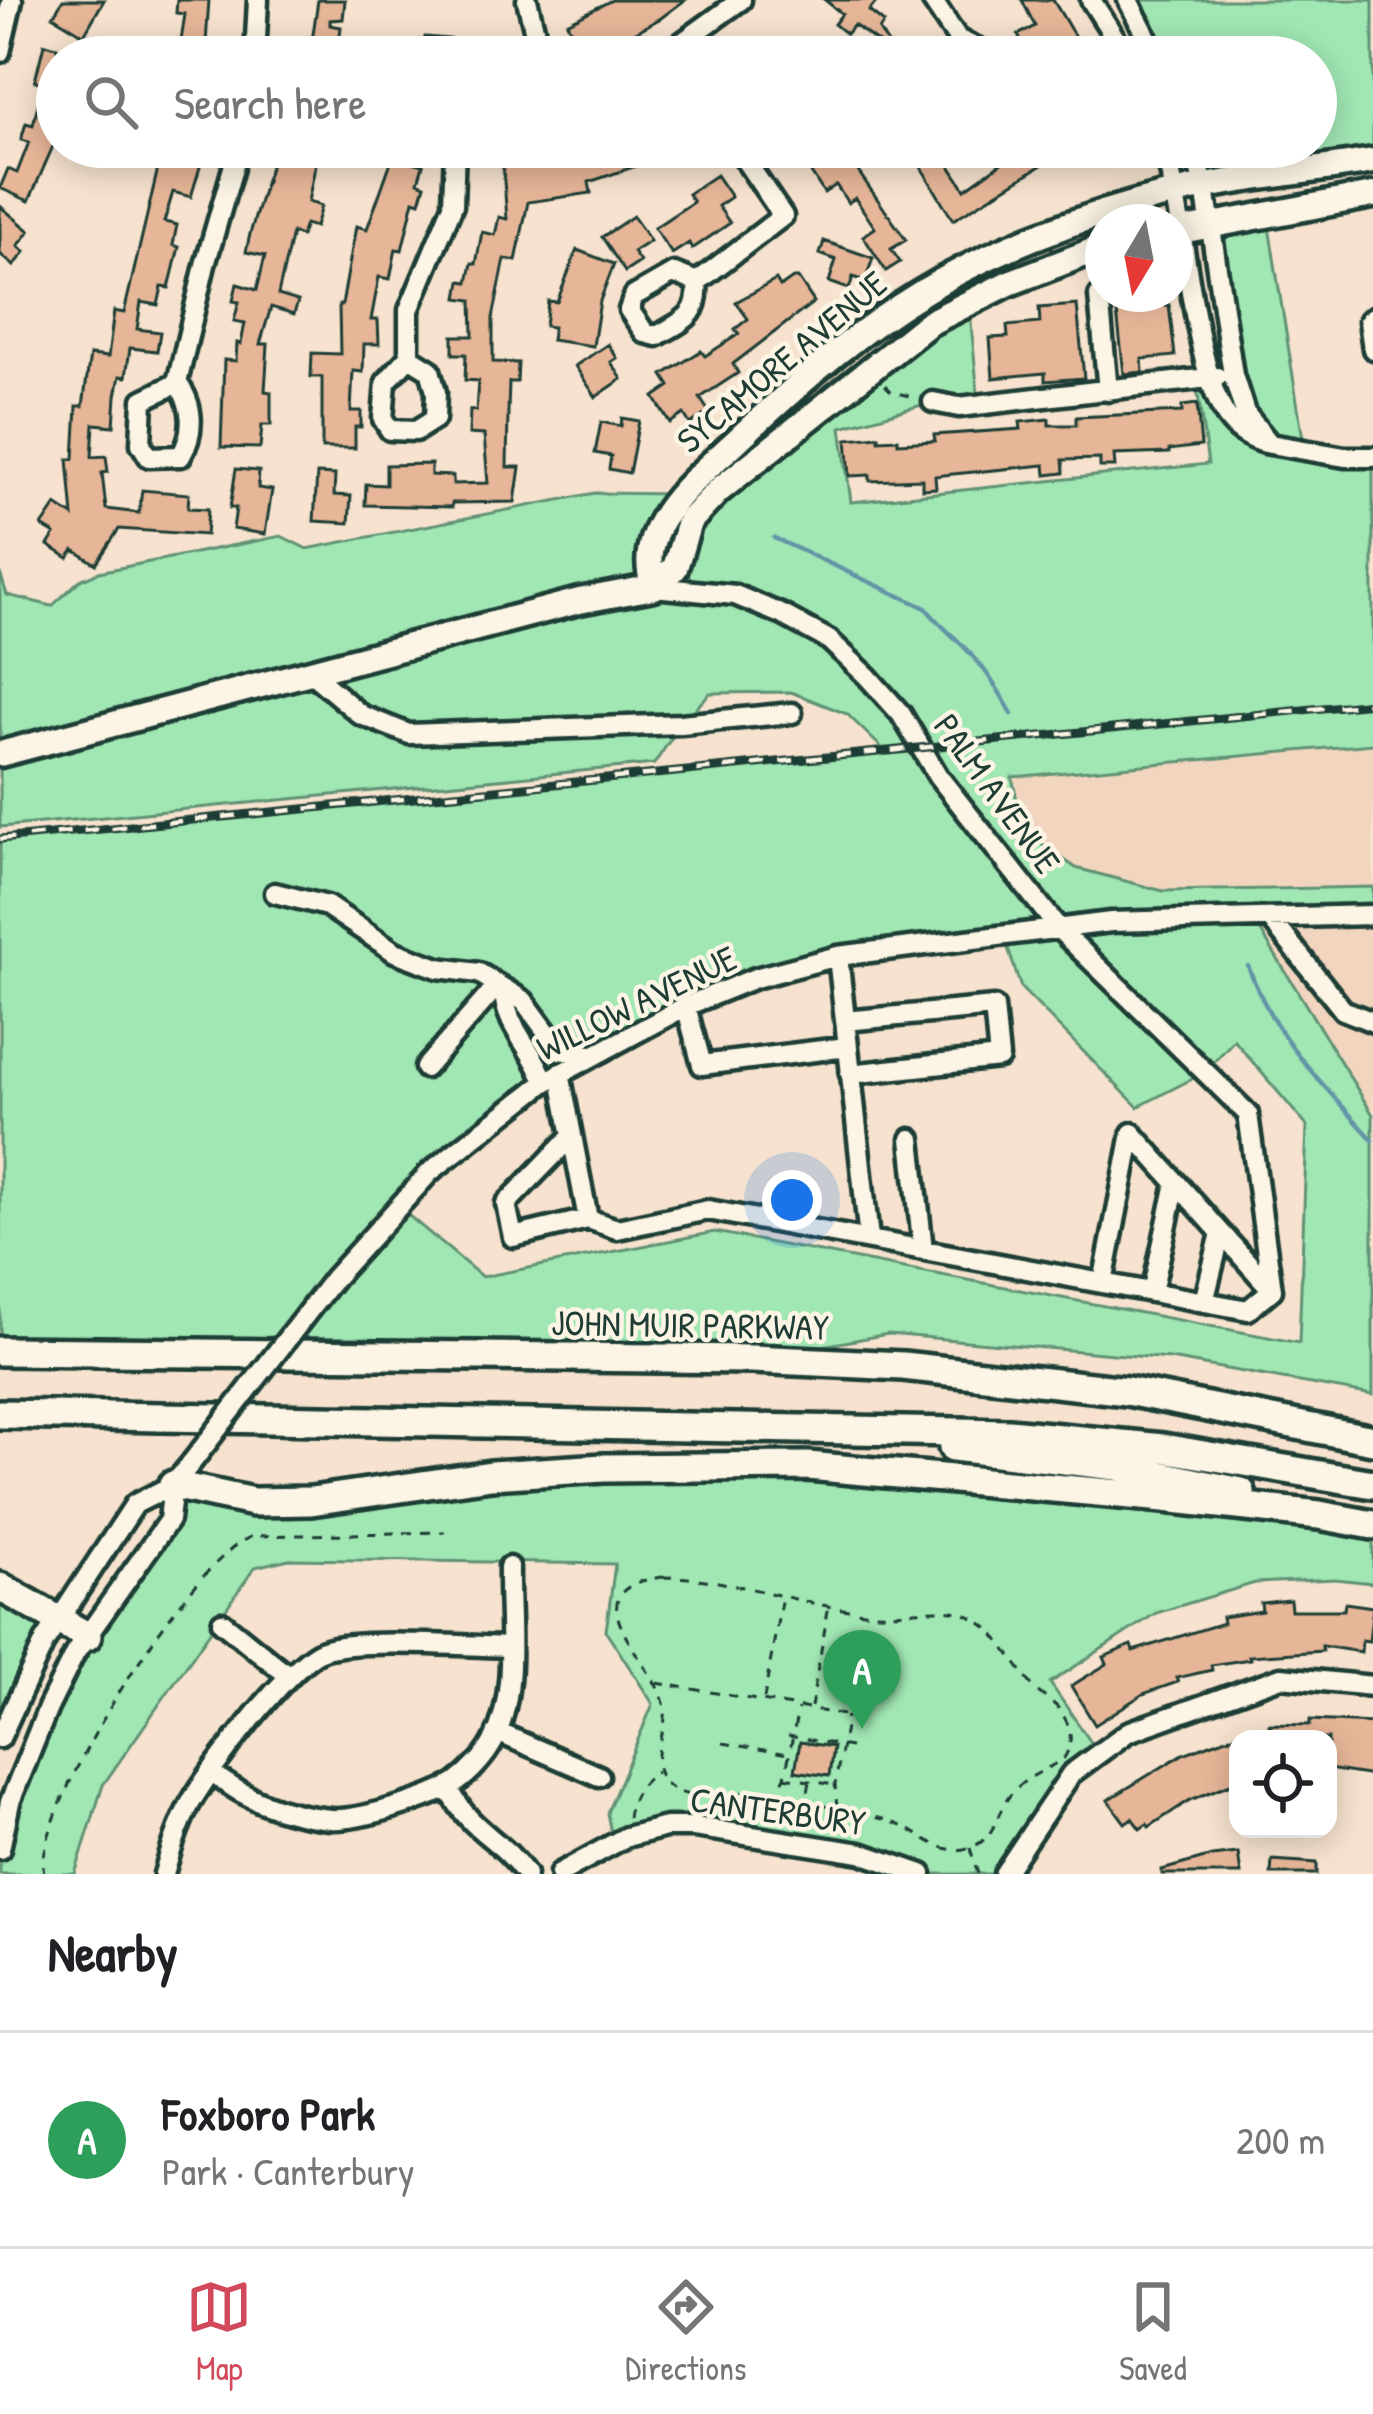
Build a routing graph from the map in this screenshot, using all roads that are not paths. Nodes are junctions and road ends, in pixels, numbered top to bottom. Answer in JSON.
{"nodes":[{"id":1,"x":12,"y":0,"type":"edge"},
{"id":2,"x":258,"y":0,"type":"edge"},
{"id":3,"x":527,"y":0,"type":"edge"},
{"id":4,"x":741,"y":0,"type":"edge"},
{"id":5,"x":932,"y":0,"type":"edge"},
{"id":6,"x":1091,"y":0,"type":"edge"},
{"id":7,"x":1128,"y":0,"type":"edge"},
{"id":8,"x":256,"y":36,"type":"edge"},
{"id":9,"x":536,"y":36,"type":"edge"},
{"id":10,"x":695,"y":36,"type":"edge"},
{"id":11,"x":951,"y":36,"type":"edge"},
{"id":12,"x":1114,"y":36,"type":"edge"},
{"id":13,"x":1146,"y":36,"type":"edge"},
{"id":14,"x":0,"y":52,"type":"edge"},
{"id":15,"x":1373,"y":160,"type":"edge"},
{"id":16,"x":1337,"y":166,"type":"edge"},
{"id":17,"x":233,"y":168,"type":"edge"},
{"id":18,"x":454,"y":168,"type":"edge"},
{"id":19,"x":750,"y":168,"type":"edge"},
{"id":20,"x":1170,"y":168,"type":"edge"},
{"id":21,"x":1199,"y":168,"type":"edge"},
{"id":22,"x":1325,"y":168,"type":"edge"},
{"id":23,"x":1205,"y":188,"type":"junction"},
{"id":24,"x":1176,"y":192,"type":"junction"},
{"id":25,"x":1373,"y":195,"type":"edge"},
{"id":26,"x":1180,"y":204,"type":"edge"},
{"id":27,"x":1193,"y":220,"type":"edge"},
{"id":28,"x":1193,"y":229,"type":"edge"},
{"id":29,"x":1193,"y":243,"type":"edge"},
{"id":30,"x":1085,"y":254,"type":"edge"},
{"id":31,"x":1193,"y":260,"type":"edge"},
{"id":32,"x":697,"y":282,"type":"dead end"},
{"id":33,"x":1101,"y":312,"type":"edge"},
{"id":34,"x":1373,"y":317,"type":"edge"},
{"id":35,"x":1373,"y":349,"type":"edge"},
{"id":36,"x":410,"y":357,"type":"dead end"},
{"id":37,"x":1233,"y":375,"type":"junction"},
{"id":38,"x":1209,"y":379,"type":"junction"},
{"id":39,"x":177,"y":383,"type":"dead end"},
{"id":40,"x":1108,"y":391,"type":"junction"},
{"id":41,"x":933,"y":402,"type":"road end"},
{"id":42,"x":1270,"y":444,"type":"junction"},
{"id":43,"x":1373,"y":457,"type":"edge"},
{"id":44,"x":654,"y":587,"type":"junction"},
{"id":45,"x":310,"y":672,"type":"junction"},
{"id":46,"x":792,"y":713,"type":"dead end"},
{"id":47,"x":0,"y":754,"type":"edge"},
{"id":48,"x":275,"y":893,"type":"dead end"},
{"id":49,"x":1373,"y":915,"type":"edge"},
{"id":50,"x":1270,"y":919,"type":"junction"},
{"id":51,"x":1058,"y":929,"type":"junction"},
{"id":52,"x":838,"y":956,"type":"junction"},
{"id":53,"x":501,"y":988,"type":"junction"},
{"id":54,"x":686,"y":1006,"type":"junction"},
{"id":55,"x":845,"y":1021,"type":"junction"},
{"id":56,"x":1373,"y":1022,"type":"edge"},
{"id":57,"x":848,"y":1047,"type":"junction"},
{"id":58,"x":590,"y":1055,"type":"junction"},
{"id":59,"x":425,"y":1068,"type":"dead end"},
{"id":60,"x":850,"y":1074,"type":"junction"},
{"id":61,"x":552,"y":1077,"type":"junction"},
{"id":62,"x":572,"y":1136,"type":"junction"},
{"id":63,"x":911,"y":1139,"type":"dead end"},
{"id":64,"x":1176,"y":1183,"type":"junction"},
{"id":65,"x":588,"y":1220,"type":"junction"},
{"id":66,"x":1221,"y":1233,"type":"junction"},
{"id":67,"x":869,"y":1239,"type":"junction"},
{"id":68,"x":923,"y":1250,"type":"junction"},
{"id":69,"x":1103,"y":1283,"type":"junction"},
{"id":70,"x":1272,"y":1291,"type":"junction"},
{"id":71,"x":1152,"y":1292,"type":"junction"},
{"id":72,"x":1204,"y":1302,"type":"junction"},
{"id":73,"x":0,"y":1352,"type":"edge"},
{"id":74,"x":0,"y":1414,"type":"edge"},
{"id":75,"x":782,"y":1426,"type":"junction"},
{"id":76,"x":1373,"y":1440,"type":"edge"},
{"id":77,"x":1373,"y":1484,"type":"edge"},
{"id":78,"x":173,"y":1485,"type":"junction"},
{"id":79,"x":1319,"y":1515,"type":"junction"},
{"id":80,"x":1373,"y":1525,"type":"edge"},
{"id":81,"x":509,"y":1567,"type":"dead end"},
{"id":82,"x":0,"y":1587,"type":"edge"},
{"id":83,"x":59,"y":1620,"type":"junction"},
{"id":84,"x":222,"y":1622,"type":"dead end"},
{"id":85,"x":87,"y":1636,"type":"junction"},
{"id":86,"x":508,"y":1647,"type":"junction"},
{"id":87,"x":289,"y":1676,"type":"junction"},
{"id":88,"x":1373,"y":1686,"type":"edge"},
{"id":89,"x":497,"y":1732,"type":"junction"},
{"id":90,"x":0,"y":1738,"type":"edge"},
{"id":91,"x":212,"y":1773,"type":"junction"},
{"id":92,"x":599,"y":1776,"type":"dead end"},
{"id":93,"x":448,"y":1787,"type":"junction"},
{"id":94,"x":5,"y":1801,"type":"edge"},
{"id":95,"x":0,"y":1849,"type":"edge"},
{"id":96,"x":164,"y":1874,"type":"edge"},
{"id":97,"x":526,"y":1874,"type":"edge"},
{"id":98,"x":558,"y":1874,"type":"edge"},
{"id":99,"x":922,"y":1874,"type":"edge"},
{"id":100,"x":1004,"y":1874,"type":"edge"}],
"edges":[{"from":1,"to":14,"type":"street"},
{"from":2,"to":8,"type":"street"},
{"from":3,"to":9,"type":"street"},
{"from":4,"to":10,"type":"street"},
{"from":5,"to":11,"type":"street"},
{"from":6,"to":12,"type":"street"},
{"from":7,"to":13,"type":"street"},
{"from":15,"to":16,"type":"main road","name":"SYCAMORE AVENUE"},
{"from":17,"to":39,"type":"street"},
{"from":18,"to":36,"type":"street"},
{"from":19,"to":32,"type":"street"},
{"from":20,"to":24,"type":"street"},
{"from":21,"to":23,"type":"street"},
{"from":22,"to":23,"type":"main road","name":"SYCAMORE AVENUE"},
{"from":23,"to":24,"type":"main road","name":"SYCAMORE AVENUE"},
{"from":23,"to":27,"type":"street"},
{"from":24,"to":26,"type":"street"},
{"from":24,"to":44,"type":"main road","name":"SYCAMORE AVENUE"},
{"from":25,"to":28,"type":"main road"},
{"from":29,"to":37,"type":"street"},
{"from":30,"to":44,"type":"main road","name":"SYCAMORE AVENUE"},
{"from":31,"to":38,"type":"street"},
{"from":33,"to":40,"type":"street"},
{"from":34,"to":35,"type":"street"},
{"from":37,"to":38,"type":"street"},
{"from":37,"to":42,"type":"street"},
{"from":38,"to":40,"type":"street"},
{"from":38,"to":42,"type":"street"},
{"from":40,"to":41,"type":"street"},
{"from":42,"to":43,"type":"street"},
{"from":44,"to":45,"type":"main road"},
{"from":44,"to":51,"type":"street","name":"PALM AVENUE"},
{"from":45,"to":46,"type":"street"},
{"from":45,"to":47,"type":"main road"},
{"from":48,"to":53,"type":"street"},
{"from":49,"to":50,"type":"street","name":"WILLOW AVENUE"},
{"from":50,"to":51,"type":"street","name":"WILLOW AVENUE"},
{"from":50,"to":56,"type":"street"},
{"from":51,"to":52,"type":"street","name":"WILLOW AVENUE"},
{"from":51,"to":70,"type":"street","name":"PALM AVENUE"},
{"from":52,"to":54,"type":"street","name":"WILLOW AVENUE"},
{"from":52,"to":55,"type":"street"},
{"from":53,"to":58,"type":"street"},
{"from":53,"to":59,"type":"street"},
{"from":53,"to":61,"type":"street"},
{"from":54,"to":57,"type":"street"},
{"from":54,"to":58,"type":"street","name":"WILLOW AVENUE"},
{"from":55,"to":57,"type":"street"},
{"from":55,"to":60,"type":"street"},
{"from":57,"to":60,"type":"street"},
{"from":58,"to":61,"type":"street","name":"WILLOW AVENUE"},
{"from":60,"to":67,"type":"street"},
{"from":61,"to":62,"type":"street"},
{"from":61,"to":78,"type":"street","name":"WILLOW AVENUE","bridge":true},
{"from":62,"to":65,"type":"street"},
{"from":62,"to":65,"type":"street"},
{"from":63,"to":68,"type":"street"},
{"from":64,"to":66,"type":"street"},
{"from":64,"to":69,"type":"street"},
{"from":64,"to":71,"type":"street"},
{"from":65,"to":67,"type":"street"},
{"from":66,"to":70,"type":"street"},
{"from":66,"to":72,"type":"street"},
{"from":67,"to":68,"type":"street"},
{"from":68,"to":69,"type":"street"},
{"from":69,"to":71,"type":"street"},
{"from":70,"to":72,"type":"street"},
{"from":71,"to":72,"type":"street"},
{"from":73,"to":76,"type":"highway","name":"JOHN MUIR PARKWAY"},
{"from":74,"to":75,"type":"highway"},
{"from":75,"to":77,"type":"highway"},
{"from":75,"to":79,"type":"highway"},
{"from":78,"to":79,"type":"highway"},
{"from":78,"to":83,"type":"street","name":"WILLOW AVENUE"},
{"from":78,"to":85,"type":"street","name":"WILLOW AVENUE"},
{"from":79,"to":80,"type":"highway"},
{"from":81,"to":86,"type":"street"},
{"from":82,"to":83,"type":"highway"},
{"from":83,"to":85,"type":"highway"},
{"from":83,"to":90,"type":"street","name":"WILLOW AVENUE"},
{"from":84,"to":87,"type":"street"},
{"from":85,"to":94,"type":"street","name":"WILLOW AVENUE"},
{"from":86,"to":87,"type":"street"},
{"from":86,"to":89,"type":"street"},
{"from":87,"to":91,"type":"street"},
{"from":88,"to":100,"type":"street"},
{"from":89,"to":92,"type":"street"},
{"from":89,"to":93,"type":"street"},
{"from":91,"to":93,"type":"street"},
{"from":91,"to":96,"type":"street"},
{"from":93,"to":97,"type":"street"},
{"from":94,"to":95,"type":"street","name":"WILLOW AVENUE"},
{"from":98,"to":99,"type":"street","name":"CANTERBURY"}]}
